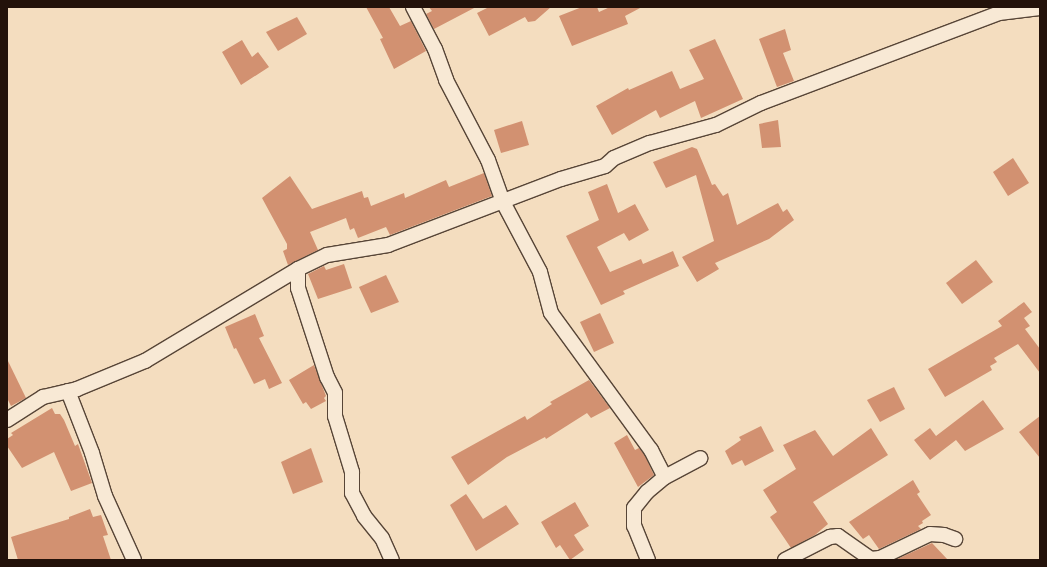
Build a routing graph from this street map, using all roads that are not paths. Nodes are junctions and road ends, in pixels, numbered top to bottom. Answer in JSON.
{"nodes":[{"id":1,"x":413,"y":7,"type":"edge"},
{"id":2,"x":1040,"y":8,"type":"edge"},
{"id":3,"x":503,"y":202,"type":"junction"},
{"id":4,"x":298,"y":269,"type":"junction"},
{"id":5,"x":68,"y":391,"type":"junction"},
{"id":6,"x":7,"y":420,"type":"edge"},
{"id":7,"x":700,"y":458,"type":"dead end"},
{"id":8,"x":665,"y":477,"type":"junction"},
{"id":9,"x":955,"y":539,"type":"dead end"},
{"id":10,"x":134,"y":560,"type":"edge"},
{"id":11,"x":392,"y":560,"type":"edge"},
{"id":12,"x":648,"y":560,"type":"edge"},
{"id":13,"x":785,"y":560,"type":"edge"}],
"edges":[{"from":1,"to":3,"type":"street"},
{"from":2,"to":3,"type":"street"},
{"from":3,"to":4,"type":"street"},
{"from":3,"to":8,"type":"street"},
{"from":4,"to":5,"type":"street"},
{"from":4,"to":11,"type":"street"},
{"from":5,"to":6,"type":"street"},
{"from":5,"to":10,"type":"street"},
{"from":7,"to":8,"type":"street"},
{"from":8,"to":12,"type":"street"},
{"from":9,"to":13,"type":"street"}]}
